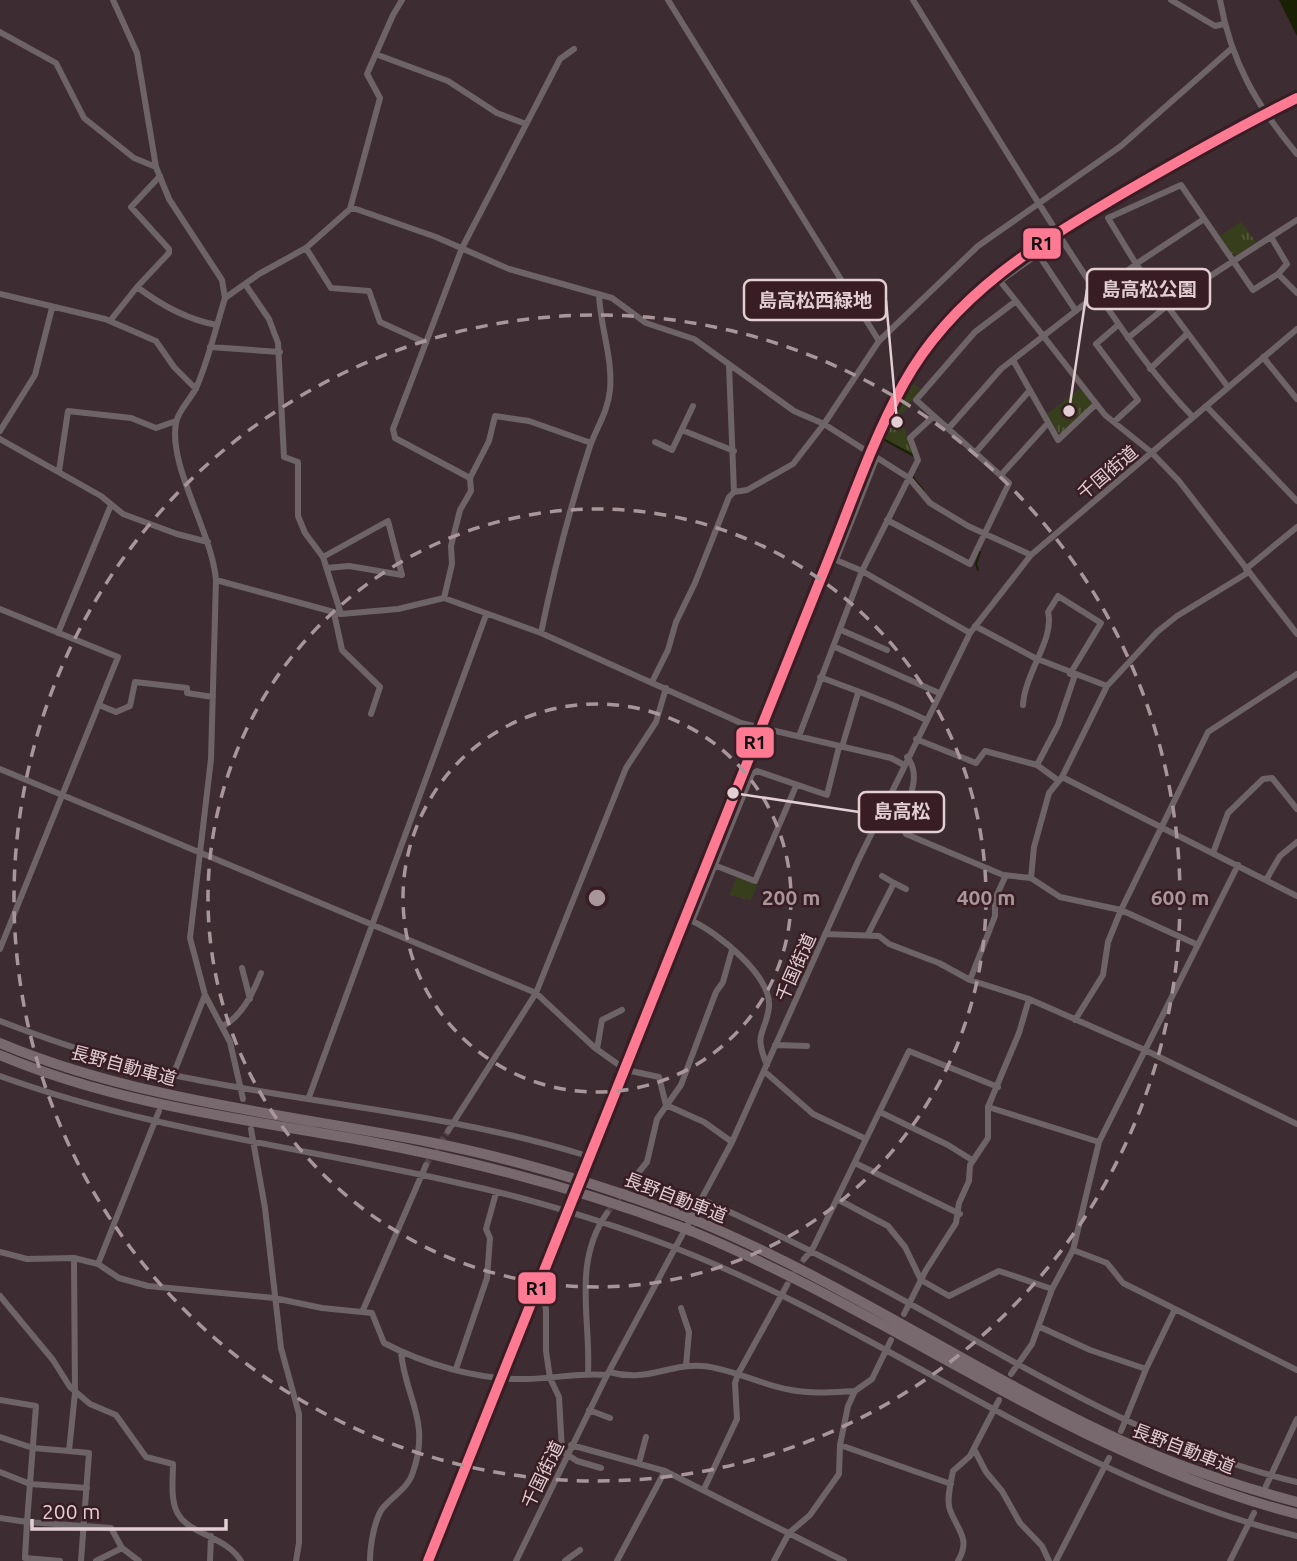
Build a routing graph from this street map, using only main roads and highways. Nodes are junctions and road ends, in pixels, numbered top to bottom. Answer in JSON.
{"nodes":[{"id":1,"x":0,"y":1043,"type":"edge"},
{"id":2,"x":0,"y":1055,"type":"edge"},
{"id":3,"x":571,"y":1183,"type":"junction"},
{"id":4,"x":694,"y":1226,"type":"junction"},
{"id":5,"x":1297,"y":1502,"type":"edge"},
{"id":6,"x":1297,"y":1514,"type":"edge"}],
"edges":[{"from":1,"to":3,"type":"highway","name":"長野自動車道"},
{"from":2,"to":3,"type":"highway","name":"長野自動車道"},
{"from":3,"to":4,"type":"highway","name":"長野自動車道","bridge":true},
{"from":4,"to":5,"type":"highway","name":"長野自動車道"},
{"from":4,"to":6,"type":"highway","name":"長野自動車道"}]}
